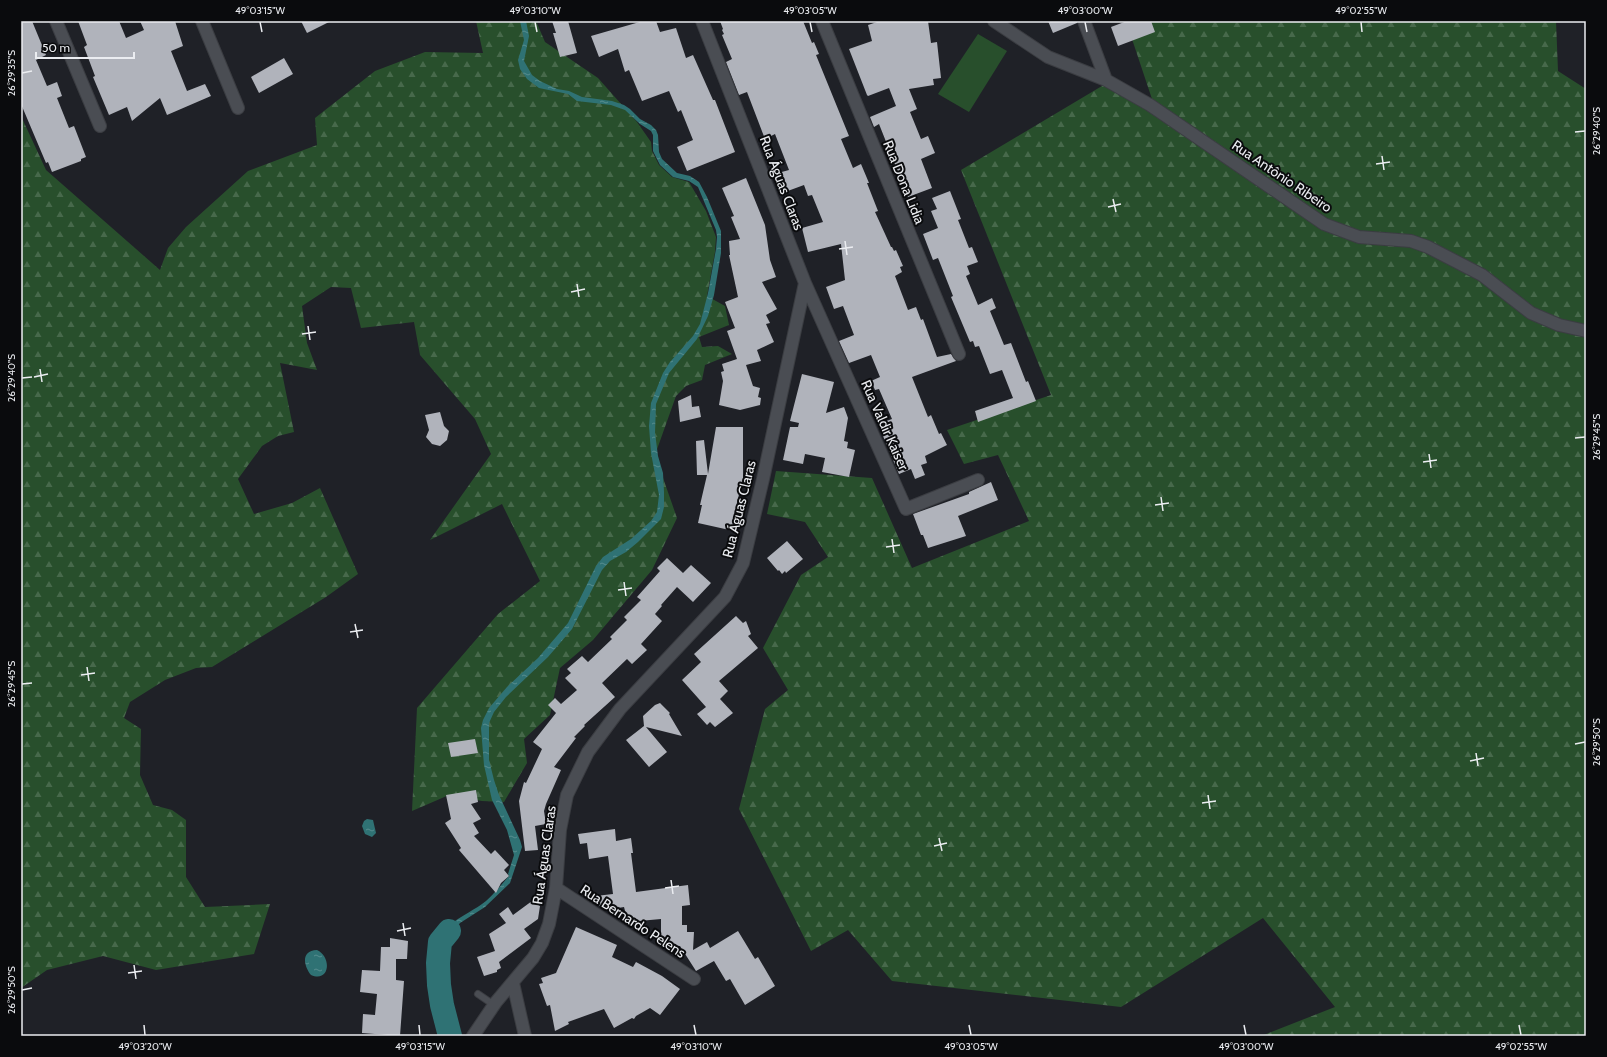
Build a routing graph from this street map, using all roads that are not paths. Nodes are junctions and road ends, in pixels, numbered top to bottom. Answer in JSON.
{"nodes":[{"id":1,"x":56,"y":21,"type":"edge"},
{"id":2,"x":202,"y":21,"type":"edge"},
{"id":3,"x":702,"y":21,"type":"edge"},
{"id":4,"x":822,"y":21,"type":"edge"},
{"id":5,"x":994,"y":21,"type":"edge"},
{"id":6,"x":1084,"y":21,"type":"edge"},
{"id":7,"x":1106,"y":80,"type":"junction"},
{"id":8,"x":238,"y":108,"type":"dead end"},
{"id":9,"x":100,"y":126,"type":"dead end"},
{"id":10,"x":805,"y":283,"type":"junction"},
{"id":11,"x":1586,"y":331,"type":"edge"},
{"id":12,"x":959,"y":354,"type":"dead end"},
{"id":13,"x":978,"y":480,"type":"dead end"},
{"id":14,"x":556,"y":888,"type":"junction"},
{"id":15,"x":694,"y":979,"type":"dead end"},
{"id":16,"x":513,"y":983,"type":"junction"},
{"id":17,"x":478,"y":994,"type":"dead end"},
{"id":18,"x":494,"y":1005,"type":"junction"},
{"id":19,"x":473,"y":1036,"type":"edge"},
{"id":20,"x":525,"y":1036,"type":"edge"}],
"edges":[{"from":1,"to":9,"type":"street"},
{"from":2,"to":8,"type":"street"},
{"from":3,"to":10,"type":"street","name":"Rua Águas Claras"},
{"from":4,"to":12,"type":"street","name":"Rua Dona Lidia"},
{"from":5,"to":7,"type":"street","name":"Rua Antônio Ribeiro"},
{"from":6,"to":7,"type":"street"},
{"from":7,"to":11,"type":"street","name":"Rua Antônio Ribeiro"},
{"from":10,"to":13,"type":"street","name":"Rua Valdir Kaiser"},
{"from":10,"to":14,"type":"street","name":"Rua Águas Claras"},
{"from":14,"to":15,"type":"street","name":"Rua Bernardo Pelens"},
{"from":14,"to":16,"type":"street","name":"Rua Águas Claras"},
{"from":16,"to":18,"type":"street","name":"Rua Águas Claras"},
{"from":16,"to":20,"type":"street"},
{"from":17,"to":18,"type":"lane"},
{"from":18,"to":19,"type":"street","name":"Rua Águas Claras"}]}
